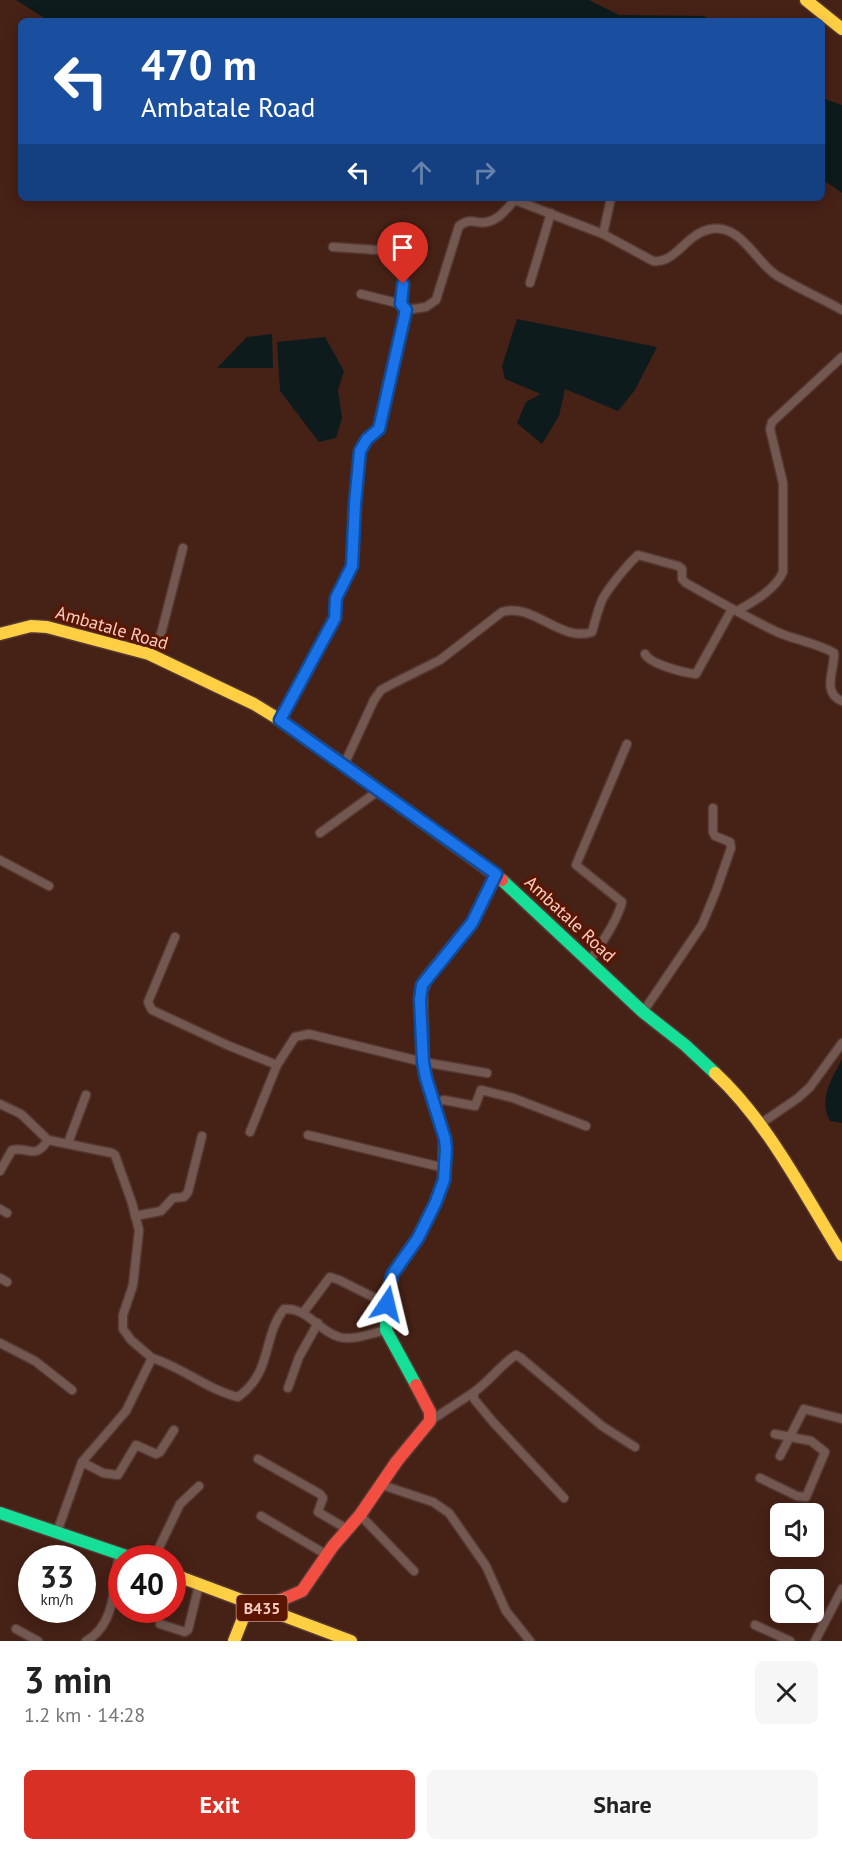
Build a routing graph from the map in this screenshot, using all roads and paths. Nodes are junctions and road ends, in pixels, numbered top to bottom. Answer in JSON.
{"nodes":[{"id":1,"x":806,"y":0,"type":"edge"},
{"id":2,"x":842,"y":29,"type":"edge"},
{"id":3,"x":513,"y":201,"type":"edge"},
{"id":4,"x":520,"y":201,"type":"edge"},
{"id":5,"x":610,"y":201,"type":"edge"},
{"id":6,"x":551,"y":213,"type":"junction"},
{"id":7,"x":603,"y":234,"type":"junction"},
{"id":8,"x":333,"y":247,"type":"dead end"},
{"id":9,"x":530,"y":283,"type":"dead end"},
{"id":10,"x":361,"y":294,"type":"dead end"},
{"id":11,"x":403,"y":307,"type":"junction"},
{"id":12,"x":842,"y":309,"type":"edge"},
{"id":13,"x":842,"y":357,"type":"edge"},
{"id":14,"x":183,"y":548,"type":"dead end"},
{"id":15,"x":734,"y":610,"type":"junction"},
{"id":16,"x":0,"y":634,"type":"edge"},
{"id":17,"x":149,"y":654,"type":"junction"},
{"id":18,"x":645,"y":654,"type":"dead end"},
{"id":19,"x":842,"y":700,"type":"edge"},
{"id":20,"x":280,"y":720,"type":"junction"},
{"id":21,"x":627,"y":744,"type":"dead end"},
{"id":22,"x":344,"y":765,"type":"junction"},
{"id":23,"x":378,"y":791,"type":"junction"},
{"id":24,"x":713,"y":808,"type":"dead end"},
{"id":25,"x":320,"y":833,"type":"dead end"},
{"id":26,"x":0,"y":860,"type":"edge"},
{"id":27,"x":496,"y":874,"type":"junction"},
{"id":28,"x":49,"y":886,"type":"dead end"},
{"id":29,"x":176,"y":937,"type":"dead end"},
{"id":30,"x":589,"y":962,"type":"junction"},
{"id":31,"x":643,"y":1012,"type":"junction"},
{"id":32,"x":842,"y":1043,"type":"edge"},
{"id":33,"x":423,"y":1062,"type":"junction"},
{"id":34,"x":277,"y":1065,"type":"junction"},
{"id":35,"x":487,"y":1073,"type":"dead end"},
{"id":36,"x":86,"y":1095,"type":"dead end"},
{"id":37,"x":434,"y":1103,"type":"junction"},
{"id":38,"x":0,"y":1104,"type":"edge"},
{"id":39,"x":760,"y":1124,"type":"junction"},
{"id":40,"x":586,"y":1126,"type":"dead end"},
{"id":41,"x":250,"y":1132,"type":"dead end"},
{"id":42,"x":308,"y":1135,"type":"dead end"},
{"id":43,"x":201,"y":1136,"type":"dead end"},
{"id":44,"x":48,"y":1140,"type":"junction"},
{"id":45,"x":68,"y":1143,"type":"junction"},
{"id":46,"x":445,"y":1168,"type":"junction"},
{"id":47,"x":0,"y":1171,"type":"edge"},
{"id":48,"x":135,"y":1216,"type":"junction"},
{"id":49,"x":842,"y":1255,"type":"edge"},
{"id":50,"x":387,"y":1304,"type":"junction"},
{"id":51,"x":303,"y":1313,"type":"junction"},
{"id":52,"x":318,"y":1323,"type":"junction"},
{"id":53,"x":386,"y":1330,"type":"junction"},
{"id":54,"x":0,"y":1343,"type":"edge"},
{"id":55,"x":152,"y":1358,"type":"junction"},
{"id":56,"x":288,"y":1388,"type":"dead end"},
{"id":57,"x":72,"y":1389,"type":"dead end"},
{"id":58,"x":474,"y":1392,"type":"junction"},
{"id":59,"x":842,"y":1419,"type":"edge"},
{"id":60,"x":430,"y":1421,"type":"junction"},
{"id":61,"x":174,"y":1430,"type":"dead end"},
{"id":62,"x":775,"y":1434,"type":"dead end"},
{"id":63,"x":788,"y":1438,"type":"junction"},
{"id":64,"x":635,"y":1447,"type":"dead end"},
{"id":65,"x":780,"y":1456,"type":"dead end"},
{"id":66,"x":258,"y":1459,"type":"dead end"},
{"id":67,"x":82,"y":1462,"type":"junction"},
{"id":68,"x":760,"y":1478,"type":"dead end"},
{"id":69,"x":382,"y":1485,"type":"junction"},
{"id":70,"x":199,"y":1486,"type":"dead end"},
{"id":71,"x":564,"y":1498,"type":"dead end"},
{"id":72,"x":0,"y":1512,"type":"edge"},
{"id":73,"x":360,"y":1515,"type":"junction"},
{"id":74,"x":261,"y":1516,"type":"dead end"},
{"id":75,"x":347,"y":1529,"type":"junction"},
{"id":76,"x":57,"y":1532,"type":"junction"},
{"id":77,"x":160,"y":1545,"type":"edge"},
{"id":78,"x":108,"y":1550,"type":"edge"},
{"id":79,"x":327,"y":1555,"type":"junction"},
{"id":80,"x":414,"y":1570,"type":"dead end"},
{"id":81,"x":186,"y":1580,"type":"edge"},
{"id":82,"x":199,"y":1585,"type":"junction"},
{"id":83,"x":842,"y":1589,"type":"edge"},
{"id":84,"x":249,"y":1604,"type":"junction"},
{"id":85,"x":262,"y":1608,"type":"junction"},
{"id":86,"x":108,"y":1614,"type":"edge"},
{"id":87,"x":824,"y":1622,"type":"edge"},
{"id":88,"x":824,"y":1623,"type":"edge"},
{"id":89,"x":160,"y":1624,"type":"dead end"},
{"id":90,"x":755,"y":1625,"type":"dead end"},
{"id":91,"x":16,"y":1629,"type":"dead end"},
{"id":92,"x":38,"y":1641,"type":"edge"},
{"id":93,"x":86,"y":1641,"type":"edge"},
{"id":94,"x":234,"y":1641,"type":"edge"},
{"id":95,"x":351,"y":1641,"type":"edge"},
{"id":96,"x":530,"y":1641,"type":"edge"},
{"id":97,"x":790,"y":1641,"type":"edge"},
{"id":98,"x":815,"y":1641,"type":"edge"}],
"edges":[{"from":1,"to":2,"type":"main road"},
{"from":3,"to":11,"type":"street"},
{"from":4,"to":6,"type":"street"},
{"from":5,"to":7,"type":"street"},
{"from":6,"to":7,"type":"street"},
{"from":6,"to":9,"type":"street"},
{"from":7,"to":12,"type":"street"},
{"from":8,"to":11,"type":"street"},
{"from":10,"to":11,"type":"street"},
{"from":11,"to":20,"type":"street"},
{"from":13,"to":15,"type":"street"},
{"from":14,"to":17,"type":"street"},
{"from":15,"to":18,"type":"street"},
{"from":15,"to":19,"type":"street"},
{"from":15,"to":22,"type":"street"},
{"from":16,"to":17,"type":"main road","name":"Ambatale Road"},
{"from":17,"to":20,"type":"main road","name":"Ambatale Road"},
{"from":20,"to":22,"type":"main road","name":"Ambatale Road"},
{"from":21,"to":30,"type":"street"},
{"from":22,"to":23,"type":"main road","name":"Ambatale Road"},
{"from":23,"to":25,"type":"street"},
{"from":23,"to":27,"type":"main road","name":"Ambatale Road"},
{"from":24,"to":31,"type":"street"},
{"from":26,"to":28,"type":"street"},
{"from":27,"to":30,"type":"main road","name":"Ambatale Road"},
{"from":27,"to":33,"type":"main road"},
{"from":29,"to":34,"type":"street"},
{"from":30,"to":31,"type":"main road","name":"Ambatale Road"},
{"from":31,"to":39,"type":"main road","name":"Ambatale Road"},
{"from":32,"to":39,"type":"street"},
{"from":33,"to":34,"type":"street"},
{"from":33,"to":35,"type":"street"},
{"from":33,"to":37,"type":"main road"},
{"from":34,"to":41,"type":"street"},
{"from":36,"to":45,"type":"street"},
{"from":37,"to":40,"type":"street"},
{"from":37,"to":46,"type":"main road"},
{"from":38,"to":44,"type":"street"},
{"from":39,"to":49,"type":"main road","name":"Ambatale Road"},
{"from":42,"to":46,"type":"street"},
{"from":43,"to":48,"type":"street"},
{"from":44,"to":45,"type":"street"},
{"from":44,"to":47,"type":"street"},
{"from":45,"to":48,"type":"street"},
{"from":46,"to":50,"type":"main road"},
{"from":48,"to":55,"type":"street"},
{"from":50,"to":51,"type":"street"},
{"from":50,"to":53,"type":"main road"},
{"from":51,"to":52,"type":"street"},
{"from":51,"to":55,"type":"street"},
{"from":52,"to":53,"type":"street"},
{"from":52,"to":56,"type":"street"},
{"from":53,"to":60,"type":"main road"},
{"from":54,"to":57,"type":"street"},
{"from":55,"to":67,"type":"street"},
{"from":58,"to":60,"type":"street"},
{"from":58,"to":64,"type":"street"},
{"from":58,"to":71,"type":"street"},
{"from":59,"to":63,"type":"street"},
{"from":60,"to":69,"type":"main road"},
{"from":61,"to":67,"type":"street"},
{"from":62,"to":63,"type":"street"},
{"from":63,"to":65,"type":"street"},
{"from":63,"to":68,"type":"street"},
{"from":66,"to":75,"type":"street"},
{"from":67,"to":76,"type":"street"},
{"from":69,"to":73,"type":"main road"},
{"from":69,"to":96,"type":"street"},
{"from":70,"to":77,"type":"street"},
{"from":72,"to":76,"type":"main road"},
{"from":73,"to":75,"type":"main road"},
{"from":73,"to":80,"type":"street"},
{"from":74,"to":79,"type":"street"},
{"from":75,"to":79,"type":"main road"},
{"from":76,"to":78,"type":"main road"},
{"from":79,"to":85,"type":"main road"},
{"from":81,"to":82,"type":"main road","number":"B435"},
{"from":82,"to":84,"type":"main road","number":"B435"},
{"from":82,"to":89,"type":"street"},
{"from":83,"to":87,"type":"street"},
{"from":84,"to":85,"type":"main road","number":"B435"},
{"from":84,"to":94,"type":"main road"},
{"from":85,"to":95,"type":"main road","number":"B435"},
{"from":86,"to":93,"type":"street"},
{"from":88,"to":98,"type":"street"},
{"from":90,"to":97,"type":"street"},
{"from":91,"to":92,"type":"street"}]}
